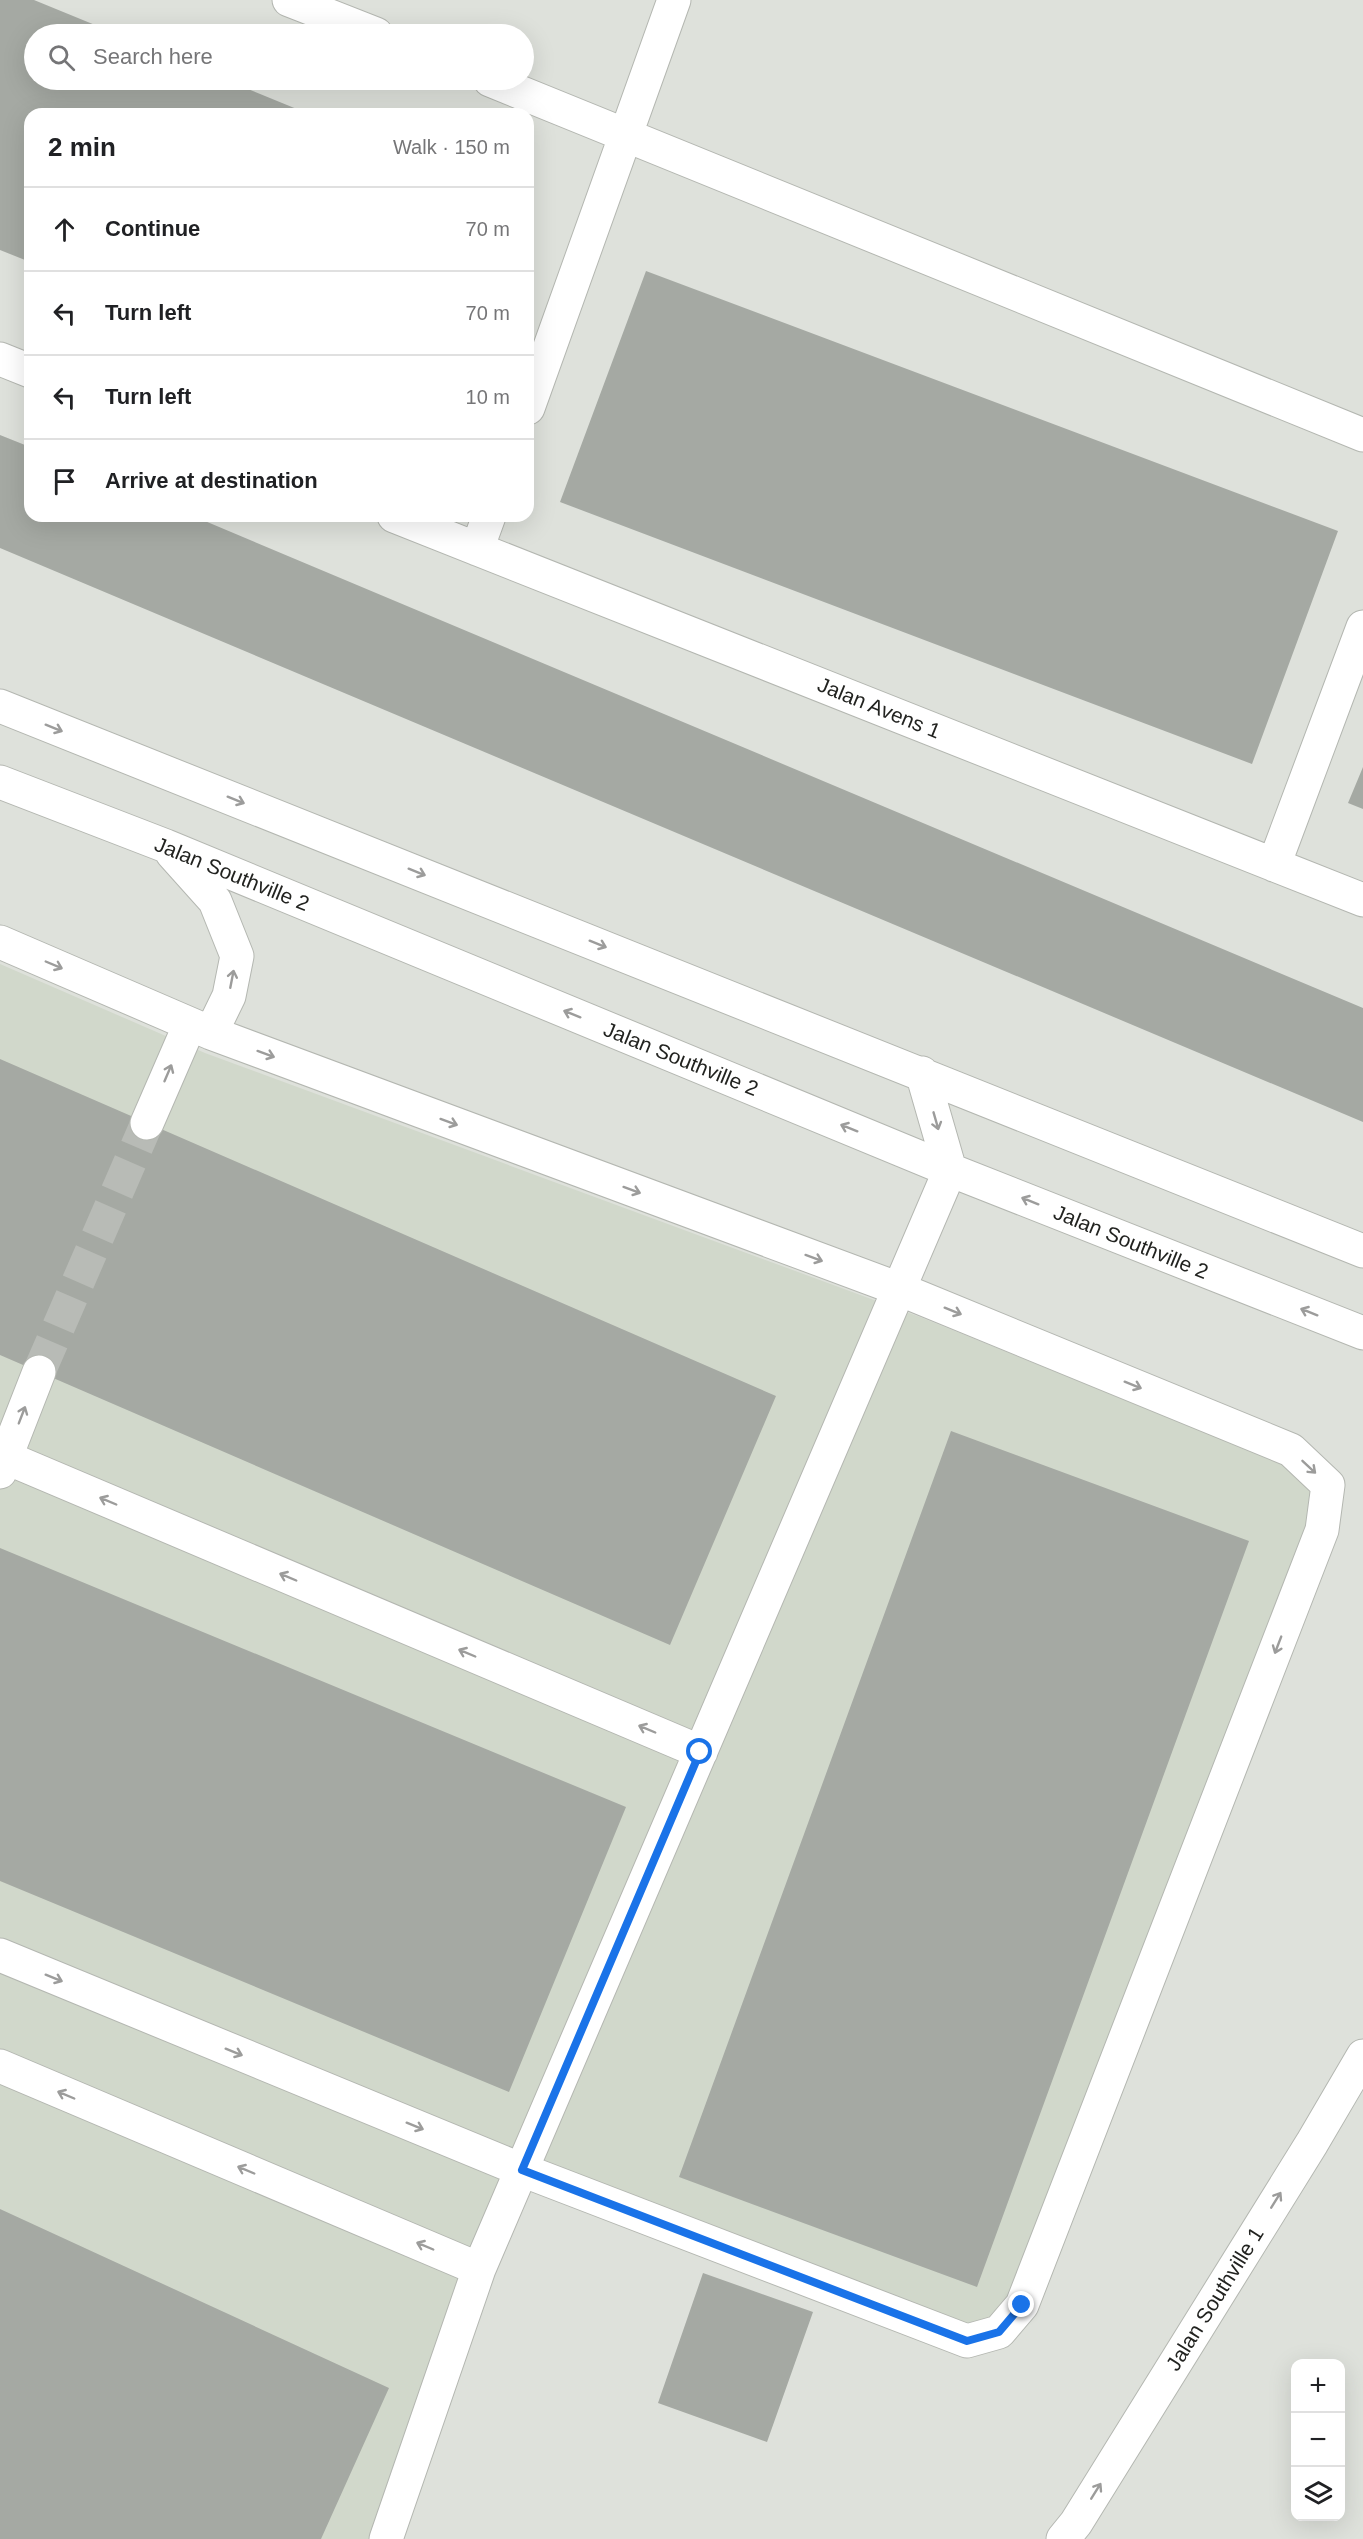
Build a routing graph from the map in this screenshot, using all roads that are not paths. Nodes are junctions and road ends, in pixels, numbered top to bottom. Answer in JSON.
{"nodes":[{"id":1,"x":289,"y":0,"type":"edge"},
{"id":2,"x":674,"y":0,"type":"edge"},
{"id":3,"x":350,"y":24,"type":"edge"},
{"id":4,"x":516,"y":90,"type":"edge"},
{"id":5,"x":626,"y":133,"type":"junction"},
{"id":6,"x":0,"y":359,"type":"edge"},
{"id":7,"x":24,"y":369,"type":"edge"},
{"id":8,"x":534,"y":391,"type":"edge"},
{"id":9,"x":1363,"y":435,"type":"edge"},
{"id":10,"x":409,"y":522,"type":"edge"},
{"id":11,"x":487,"y":522,"type":"edge"},
{"id":12,"x":477,"y":549,"type":"junction"},
{"id":13,"x":1363,"y":627,"type":"edge"},
{"id":14,"x":0,"y":706,"type":"edge"},
{"id":15,"x":0,"y":782,"type":"edge"},
{"id":16,"x":166,"y":846,"type":"junction"},
{"id":17,"x":1274,"y":865,"type":"junction"},
{"id":18,"x":1363,"y":900,"type":"edge"},
{"id":19,"x":0,"y":942,"type":"edge"},
{"id":20,"x":201,"y":1029,"type":"junction"},
{"id":21,"x":922,"y":1073,"type":"junction"},
{"id":22,"x":147,"y":1123,"type":"tunnel mouth"},
{"id":23,"x":950,"y":1170,"type":"junction"},
{"id":24,"x":1363,"y":1251,"type":"edge"},
{"id":25,"x":899,"y":1289,"type":"junction"},
{"id":26,"x":1363,"y":1333,"type":"edge"},
{"id":27,"x":39,"y":1372,"type":"tunnel mouth"},
{"id":28,"x":2,"y":1462,"type":"edge"},
{"id":29,"x":700,"y":1752,"type":"junction"},
{"id":30,"x":0,"y":1955,"type":"edge"},
{"id":31,"x":1363,"y":2056,"type":"edge"},
{"id":32,"x":0,"y":2067,"type":"edge"},
{"id":33,"x":522,"y":2170,"type":"junction"},
{"id":34,"x":479,"y":2269,"type":"junction"},
{"id":35,"x":386,"y":2539,"type":"edge"},
{"id":36,"x":1063,"y":2539,"type":"edge"}],
"edges":[{"from":1,"to":3,"type":"street"},
{"from":2,"to":5,"type":"street"},
{"from":4,"to":5,"type":"street"},
{"from":5,"to":8,"type":"street"},
{"from":5,"to":9,"type":"street"},
{"from":6,"to":7,"type":"street"},
{"from":10,"to":12,"type":"street","name":"Jalan Avens 1"},
{"from":11,"to":12,"type":"street"},
{"from":12,"to":17,"type":"street","name":"Jalan Avens 1"},
{"from":13,"to":17,"type":"street"},
{"from":14,"to":21,"type":"street","one_way":true},
{"from":15,"to":16,"type":"street","name":"Jalan Southville 2"},
{"from":20,"to":16,"type":"street","one_way":true},
{"from":23,"to":16,"type":"street","name":"Jalan Southville 2","one_way":true},
{"from":17,"to":18,"type":"street","name":"Jalan Avens 1"},
{"from":19,"to":20,"type":"street","one_way":true},
{"from":22,"to":20,"type":"street","one_way":true},
{"from":20,"to":25,"type":"street","one_way":true},
{"from":21,"to":23,"type":"street","one_way":true},
{"from":21,"to":24,"type":"street"},
{"from":23,"to":25,"type":"street"},
{"from":26,"to":23,"type":"street","name":"Jalan Southville 2","one_way":true},
{"from":25,"to":29,"type":"street"},
{"from":25,"to":33,"type":"street","one_way":true},
{"from":28,"to":27,"type":"street","one_way":true},
{"from":29,"to":28,"type":"street","one_way":true},
{"from":29,"to":33,"type":"street"},
{"from":30,"to":33,"type":"street","one_way":true},
{"from":36,"to":31,"type":"street","name":"Jalan Southville 1","one_way":true},
{"from":34,"to":32,"type":"street","one_way":true},
{"from":33,"to":34,"type":"street"},
{"from":34,"to":35,"type":"street"}]}
